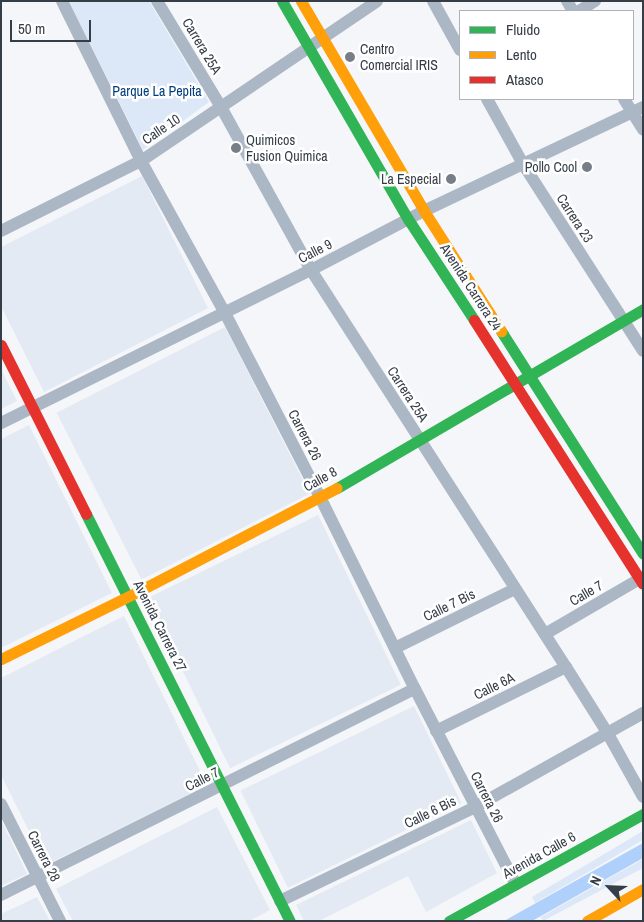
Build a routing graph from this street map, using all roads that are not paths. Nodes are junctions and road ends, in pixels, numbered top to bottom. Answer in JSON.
{"nodes":[{"id":1,"x":62,"y":1,"type":"edge"},
{"id":2,"x":157,"y":1,"type":"edge"},
{"id":3,"x":282,"y":1,"type":"edge"},
{"id":4,"x":301,"y":1,"type":"edge"},
{"id":5,"x":377,"y":1,"type":"edge"},
{"id":6,"x":434,"y":1,"type":"edge"},
{"id":7,"x":595,"y":1,"type":"edge"},
{"id":8,"x":581,"y":10,"type":"edge"},
{"id":9,"x":321,"y":38,"type":"junction"},
{"id":10,"x":308,"y":47,"type":"junction"},
{"id":11,"x":459,"y":48,"type":"edge"},
{"id":12,"x":488,"y":100,"type":"edge"},
{"id":13,"x":625,"y":100,"type":"edge"},
{"id":14,"x":221,"y":107,"type":"junction"},
{"id":15,"x":637,"y":110,"type":"edge"},
{"id":16,"x":643,"y":129,"type":"edge"},
{"id":17,"x":141,"y":161,"type":"junction"},
{"id":18,"x":523,"y":164,"type":"junction"},
{"id":19,"x":424,"y":211,"type":"junction"},
{"id":20,"x":408,"y":219,"type":"junction"},
{"id":21,"x":1,"y":231,"type":"edge"},
{"id":22,"x":311,"y":270,"type":"junction"},
{"id":23,"x":643,"y":309,"type":"edge"},
{"id":24,"x":225,"y":313,"type":"junction"},
{"id":25,"x":623,"y":321,"type":"junction"},
{"id":26,"x":1,"y":345,"type":"edge"},
{"id":27,"x":643,"y":351,"type":"edge"},
{"id":28,"x":528,"y":375,"type":"junction"},
{"id":29,"x":516,"y":383,"type":"junction"},
{"id":30,"x":32,"y":408,"type":"junction"},
{"id":31,"x":1,"y":423,"type":"edge"},
{"id":32,"x":420,"y":441,"type":"junction"},
{"id":33,"x":320,"y":496,"type":"junction"},
{"id":34,"x":643,"y":554,"type":"edge"},
{"id":35,"x":642,"y":580,"type":"edge"},
{"id":36,"x":516,"y":589,"type":"junction"},
{"id":37,"x":129,"y":596,"type":"junction"},
{"id":38,"x":545,"y":634,"type":"junction"},
{"id":39,"x":395,"y":648,"type":"junction"},
{"id":40,"x":1,"y":659,"type":"edge"},
{"id":41,"x":566,"y":667,"type":"junction"},
{"id":42,"x":415,"y":689,"type":"junction"},
{"id":43,"x":643,"y":713,"type":"edge"},
{"id":44,"x":436,"y":731,"type":"junction"},
{"id":45,"x":608,"y":734,"type":"junction"},
{"id":46,"x":223,"y":785,"type":"junction"},
{"id":47,"x":643,"y":797,"type":"edge"},
{"id":48,"x":1,"y":804,"type":"edge"},
{"id":49,"x":475,"y":807,"type":"junction"},
{"id":50,"x":643,"y":814,"type":"edge"},
{"id":51,"x":38,"y":877,"type":"junction"},
{"id":52,"x":516,"y":885,"type":"junction"},
{"id":53,"x":643,"y":889,"type":"edge"},
{"id":54,"x":1,"y":895,"type":"edge"},
{"id":55,"x":280,"y":901,"type":"junction"},
{"id":56,"x":60,"y":921,"type":"edge"},
{"id":57,"x":290,"y":921,"type":"edge"},
{"id":58,"x":449,"y":921,"type":"edge"},
{"id":59,"x":587,"y":921,"type":"edge"}],
"edges":[{"from":1,"to":17,"type":"street","name":"Carrera 26"},
{"from":2,"to":14,"type":"street","name":"Carrera 25A"},
{"from":3,"to":10,"type":"main road","name":"Avenida Carrera 24"},
{"from":4,"to":9,"type":"main road","name":"Avenida Carrera 24"},
{"from":5,"to":9,"type":"street","name":"Calle 10"},
{"from":6,"to":11,"type":"street"},
{"from":7,"to":8,"type":"street"},
{"from":9,"to":10,"type":"street","name":"Calle 10"},
{"from":9,"to":19,"type":"main road","name":"Avenida Carrera 24"},
{"from":10,"to":14,"type":"street","name":"Calle 10"},
{"from":10,"to":20,"type":"main road","name":"Avenida Carrera 24"},
{"from":12,"to":18,"type":"street","name":"Carrera 23"},
{"from":13,"to":15,"type":"street"},
{"from":14,"to":17,"type":"street","name":"Calle 10"},
{"from":14,"to":22,"type":"street","name":"Carrera 25A"},
{"from":15,"to":16,"type":"street"},
{"from":15,"to":18,"type":"street","name":"Calle 9"},
{"from":17,"to":21,"type":"street","name":"Calle 10"},
{"from":17,"to":24,"type":"street","name":"Carrera 26"},
{"from":18,"to":19,"type":"street","name":"Calle 9"},
{"from":18,"to":25,"type":"street","name":"Carrera 23"},
{"from":19,"to":20,"type":"street","name":"Calle 9"},
{"from":19,"to":28,"type":"main road","name":"Avenida Carrera 24"},
{"from":20,"to":22,"type":"street","name":"Calle 9"},
{"from":20,"to":29,"type":"main road","name":"Avenida Carrera 24"},
{"from":22,"to":24,"type":"street","name":"Calle 9"},
{"from":22,"to":32,"type":"street","name":"Carrera 25A"},
{"from":23,"to":25,"type":"main road","name":"Calle 8"},
{"from":24,"to":30,"type":"street","name":"Calle 9"},
{"from":24,"to":33,"type":"street","name":"Carrera 26"},
{"from":25,"to":27,"type":"street","name":"Carrera 23"},
{"from":25,"to":28,"type":"main road","name":"Calle 8"},
{"from":26,"to":30,"type":"main road","name":"Avenida Carrera 27"},
{"from":28,"to":29,"type":"main road","name":"Calle 8"},
{"from":28,"to":34,"type":"main road","name":"Avenida Carrera 24"},
{"from":29,"to":32,"type":"main road","name":"Calle 8"},
{"from":29,"to":35,"type":"main road","name":"Avenida Carrera 24"},
{"from":30,"to":31,"type":"street","name":"Calle 9"},
{"from":30,"to":37,"type":"main road","name":"Avenida Carrera 27"},
{"from":32,"to":33,"type":"main road","name":"Calle 8"},
{"from":32,"to":36,"type":"street","name":"Carrera 25A"},
{"from":33,"to":37,"type":"main road","name":"Calle 8"},
{"from":33,"to":39,"type":"street","name":"Carrera 26"},
{"from":35,"to":38,"type":"street","name":"Calle 7"},
{"from":36,"to":38,"type":"street","name":"Carrera 25A"},
{"from":36,"to":39,"type":"street","name":"Calle 7 Bis"},
{"from":37,"to":40,"type":"main road","name":"Calle 8"},
{"from":37,"to":46,"type":"main road","name":"Avenida Carrera 27"},
{"from":38,"to":41,"type":"street","name":"Carrera 25A"},
{"from":39,"to":42,"type":"street","name":"Carrera 26"},
{"from":41,"to":44,"type":"street","name":"Calle 6A"},
{"from":41,"to":45,"type":"street","name":"Carrera 25A"},
{"from":42,"to":44,"type":"street","name":"Carrera 26"},
{"from":42,"to":46,"type":"street","name":"Calle 7"},
{"from":43,"to":45,"type":"street","name":"Calle 6 Bis"},
{"from":44,"to":49,"type":"street","name":"Carrera 26"},
{"from":45,"to":47,"type":"street","name":"Carrera 25A"},
{"from":45,"to":49,"type":"street","name":"Calle 6 Bis"},
{"from":46,"to":51,"type":"street","name":"Calle 7"},
{"from":46,"to":55,"type":"main road","name":"Avenida Carrera 27"},
{"from":48,"to":51,"type":"street","name":"Carrera 28"},
{"from":49,"to":52,"type":"street","name":"Carrera 26"},
{"from":49,"to":55,"type":"street","name":"Calle 6 Bis"},
{"from":50,"to":52,"type":"main road","name":"Avenida Calle 6"},
{"from":51,"to":54,"type":"street","name":"Calle 7"},
{"from":51,"to":56,"type":"street","name":"Carrera 28"},
{"from":52,"to":58,"type":"main road","name":"Avenida Calle 6"},
{"from":53,"to":59,"type":"main road"},
{"from":55,"to":57,"type":"main road","name":"Avenida Carrera 27"}]}
